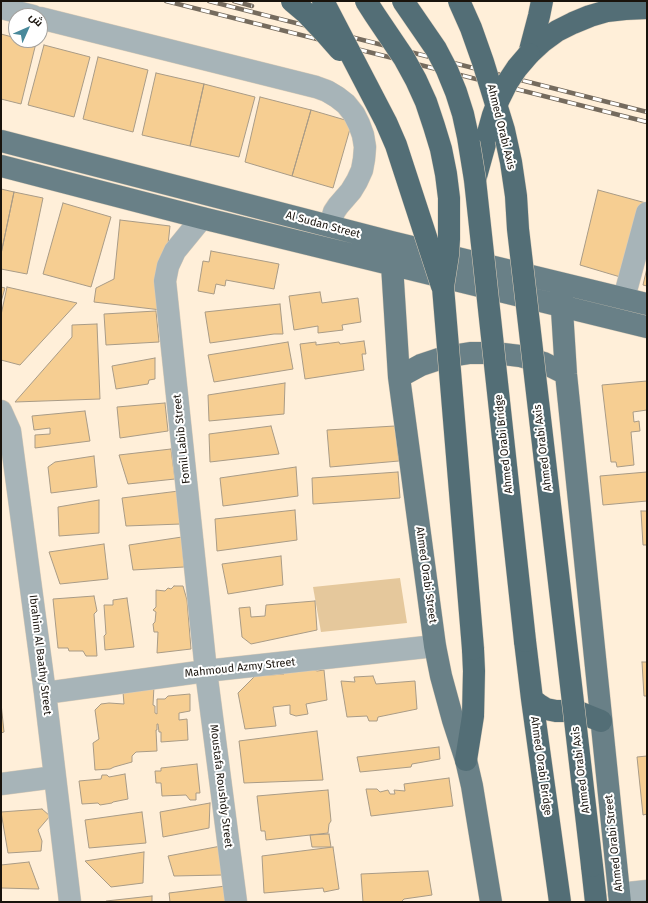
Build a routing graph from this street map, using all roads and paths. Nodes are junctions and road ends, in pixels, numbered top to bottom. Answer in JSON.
{"nodes":[{"id":1,"x":292,"y":1,"type":"edge"},
{"id":2,"x":323,"y":1,"type":"edge"},
{"id":3,"x":366,"y":1,"type":"edge"},
{"id":4,"x":403,"y":1,"type":"edge"},
{"id":5,"x":459,"y":1,"type":"edge"},
{"id":6,"x":542,"y":1,"type":"edge"},
{"id":7,"x":647,"y":8,"type":"edge"},
{"id":8,"x":48,"y":20,"type":"edge"},
{"id":9,"x":529,"y":54,"type":"junction"},
{"id":10,"x":362,"y":78,"type":"junction"},
{"id":11,"x":1,"y":141,"type":"edge"},
{"id":12,"x":1,"y":166,"type":"edge"},
{"id":13,"x":475,"y":180,"type":"junction"},
{"id":14,"x":647,"y":213,"type":"edge"},
{"id":15,"x":202,"y":218,"type":"junction"},
{"id":16,"x":330,"y":226,"type":"junction"},
{"id":17,"x":392,"y":242,"type":"junction"},
{"id":18,"x":392,"y":265,"type":"junction"},
{"id":19,"x":561,"y":283,"type":"junction"},
{"id":20,"x":443,"y":287,"type":"junction"},
{"id":21,"x":624,"y":298,"type":"junction"},
{"id":22,"x":647,"y":304,"type":"edge"},
{"id":23,"x":562,"y":307,"type":"junction"},
{"id":24,"x":647,"y":327,"type":"edge"},
{"id":25,"x":566,"y":374,"type":"junction"},
{"id":26,"x":399,"y":377,"type":"junction"},
{"id":27,"x":1,"y":411,"type":"edge"},
{"id":28,"x":435,"y":646,"type":"junction"},
{"id":29,"x":206,"y":671,"type":"junction"},
{"id":30,"x":45,"y":692,"type":"junction"},
{"id":31,"x":532,"y":699,"type":"junction"},
{"id":32,"x":601,"y":721,"type":"junction"},
{"id":33,"x":466,"y":760,"type":"junction"},
{"id":34,"x":55,"y":777,"type":"junction"},
{"id":35,"x":1,"y":784,"type":"edge"},
{"id":36,"x":647,"y":891,"type":"edge"},
{"id":37,"x":619,"y":898,"type":"edge"},
{"id":38,"x":70,"y":902,"type":"edge"},
{"id":39,"x":236,"y":902,"type":"edge"},
{"id":40,"x":491,"y":902,"type":"edge"},
{"id":41,"x":560,"y":902,"type":"edge"},
{"id":42,"x":596,"y":902,"type":"edge"}],
"edges":[{"from":1,"to":10,"type":"highway","bridge":true},
{"from":2,"to":10,"type":"highway","bridge":true},
{"from":3,"to":20,"type":"highway","bridge":true},
{"from":4,"to":13,"type":"highway","name":"Ahmed Orabi Bridge","bridge":true},
{"from":5,"to":42,"type":"highway","name":"Ahmed Orabi Axis","bridge":true},
{"from":6,"to":9,"type":"highway"},
{"from":7,"to":9,"type":"highway"},
{"from":8,"to":16,"type":"street"},
{"from":9,"to":13,"type":"highway","bridge":true},
{"from":10,"to":20,"type":"highway","bridge":true},
{"from":11,"to":16,"type":"main road","name":"Al Sudan Street"},
{"from":12,"to":15,"type":"main road","name":"Al Sudan Street"},
{"from":13,"to":31,"type":"highway","name":"Ahmed Orabi Bridge","bridge":true},
{"from":14,"to":21,"type":"street"},
{"from":15,"to":18,"type":"main road","name":"Al Sudan Street"},
{"from":15,"to":29,"type":"street","name":"Fomil Labib Street"},
{"from":16,"to":17,"type":"main road","name":"Al Sudan Street"},
{"from":17,"to":18,"type":"main road","name":"Ahmed Orabi Street"},
{"from":17,"to":19,"type":"main road","name":"Al Sudan Street"},
{"from":18,"to":23,"type":"main road","name":"Al Sudan Street"},
{"from":18,"to":26,"type":"main road","name":"Ahmed Orabi Street"},
{"from":19,"to":21,"type":"main road","name":"Al Sudan Street"},
{"from":19,"to":23,"type":"main road","name":"Ahmed Orabi Street"},
{"from":20,"to":33,"type":"highway","bridge":true},
{"from":21,"to":22,"type":"main road","name":"Al Sudan Street"},
{"from":23,"to":24,"type":"main road","name":"Al Sudan Street"},
{"from":23,"to":25,"type":"main road","name":"Ahmed Orabi Street"},
{"from":25,"to":26,"type":"main road"},
{"from":25,"to":32,"type":"main road","name":"Ahmed Orabi Street"},
{"from":26,"to":28,"type":"main road","name":"Ahmed Orabi Street"},
{"from":27,"to":30,"type":"street","name":"Ibrahim Al Baathy Street"},
{"from":28,"to":29,"type":"street","name":"Mahmoud Azmy Street"},
{"from":28,"to":33,"type":"main road","name":"Ahmed Orabi Street"},
{"from":29,"to":30,"type":"street","name":"Mahmoud Azmy Street"},
{"from":29,"to":39,"type":"street","name":"Moustafa Roushdy Street"},
{"from":30,"to":34,"type":"street","name":"Ibrahim Al Baathy Street"},
{"from":31,"to":32,"type":"highway"},
{"from":31,"to":41,"type":"highway","name":"Ahmed Orabi Bridge"},
{"from":32,"to":37,"type":"main road","name":"Ahmed Orabi Street"},
{"from":33,"to":40,"type":"main road","name":"Ahmed Orabi Street"},
{"from":34,"to":35,"type":"street"},
{"from":34,"to":38,"type":"street","name":"Ibrahim Al Baathy Street"},
{"from":36,"to":37,"type":"street"}]}
